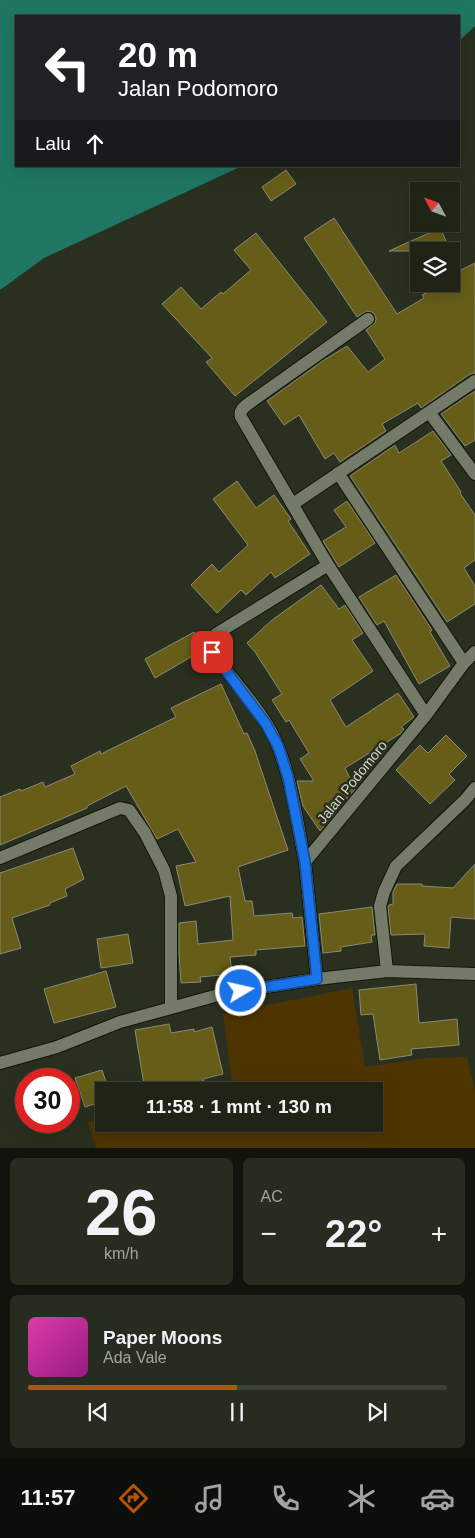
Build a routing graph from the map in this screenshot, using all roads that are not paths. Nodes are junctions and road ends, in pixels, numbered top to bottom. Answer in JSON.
{"nodes":[{"id":1,"x":368,"y":319,"type":"dead end"},
{"id":2,"x":475,"y":381,"type":"edge"},
{"id":3,"x":429,"y":412,"type":"junction"},
{"id":4,"x":338,"y":473,"type":"junction"},
{"id":5,"x":475,"y":474,"type":"edge"},
{"id":6,"x":293,"y":504,"type":"junction"},
{"id":7,"x":328,"y":565,"type":"junction"},
{"id":8,"x":475,"y":652,"type":"edge"},
{"id":9,"x":464,"y":663,"type":"junction"},
{"id":10,"x":426,"y":715,"type":"junction"},
{"id":11,"x":475,"y":788,"type":"edge"},
{"id":12,"x":0,"y":858,"type":"edge"},
{"id":13,"x":305,"y":862,"type":"junction"},
{"id":14,"x":387,"y":971,"type":"junction"},
{"id":15,"x":475,"y":974,"type":"edge"},
{"id":16,"x":317,"y":979,"type":"junction"},
{"id":17,"x":171,"y":1008,"type":"junction"},
{"id":18,"x":0,"y":1063,"type":"edge"}],
"edges":[{"from":1,"to":6,"type":"street"},
{"from":2,"to":3,"type":"street"},
{"from":3,"to":4,"type":"street"},
{"from":3,"to":5,"type":"street"},
{"from":4,"to":6,"type":"street"},
{"from":4,"to":9,"type":"street"},
{"from":6,"to":7,"type":"street"},
{"from":7,"to":10,"type":"street"},
{"from":7,"to":13,"type":"street"},
{"from":8,"to":9,"type":"street","name":"Jalan Podomoro"},
{"from":9,"to":10,"type":"street","name":"Jalan Podomoro"},
{"from":10,"to":13,"type":"street","name":"Jalan Podomoro"},
{"from":11,"to":14,"type":"street"},
{"from":12,"to":17,"type":"street"},
{"from":13,"to":16,"type":"street"},
{"from":14,"to":15,"type":"street"},
{"from":14,"to":16,"type":"street"},
{"from":16,"to":17,"type":"street"},
{"from":17,"to":18,"type":"street"}]}
